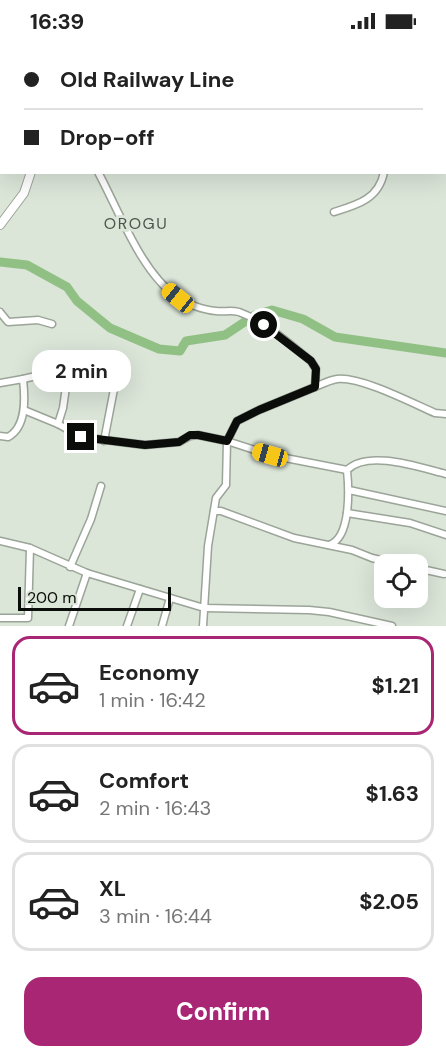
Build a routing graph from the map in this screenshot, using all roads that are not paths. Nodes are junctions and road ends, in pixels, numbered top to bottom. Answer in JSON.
{"nodes":[{"id":1,"x":30,"y":174,"type":"edge"},
{"id":2,"x":99,"y":174,"type":"edge"},
{"id":3,"x":384,"y":174,"type":"edge"},
{"id":4,"x":334,"y":212,"type":"dead end"},
{"id":5,"x":0,"y":225,"type":"edge"},
{"id":6,"x":0,"y":312,"type":"edge"},
{"id":7,"x":52,"y":324,"type":"dead end"},
{"id":8,"x":23,"y":379,"type":"junction"},
{"id":9,"x":0,"y":382,"type":"edge"},
{"id":10,"x":315,"y":387,"type":"junction"},
{"id":11,"x":114,"y":389,"type":"dead end"},
{"id":12,"x":24,"y":410,"type":"junction"},
{"id":13,"x":446,"y":414,"type":"edge"},
{"id":14,"x":58,"y":424,"type":"junction"},
{"id":15,"x":0,"y":436,"type":"edge"},
{"id":16,"x":104,"y":441,"type":"junction"},
{"id":17,"x":227,"y":441,"type":"junction"},
{"id":18,"x":347,"y":470,"type":"junction"},
{"id":19,"x":446,"y":474,"type":"edge"},
{"id":20,"x":101,"y":486,"type":"dead end"},
{"id":21,"x":349,"y":490,"type":"junction"},
{"id":22,"x":214,"y":511,"type":"junction"},
{"id":23,"x":446,"y":511,"type":"edge"},
{"id":24,"x":347,"y":513,"type":"junction"},
{"id":25,"x":446,"y":535,"type":"edge"},
{"id":26,"x":0,"y":541,"type":"edge"},
{"id":27,"x":327,"y":545,"type":"junction"},
{"id":28,"x":30,"y":548,"type":"junction"},
{"id":29,"x":374,"y":557,"type":"edge"},
{"id":30,"x":70,"y":567,"type":"junction"},
{"id":31,"x":428,"y":570,"type":"edge"},
{"id":32,"x":87,"y":573,"type":"junction"},
{"id":33,"x":444,"y":574,"type":"dead end"},
{"id":34,"x":140,"y":589,"type":"junction"},
{"id":35,"x":170,"y":598,"type":"junction"},
{"id":36,"x":204,"y":608,"type":"junction"},
{"id":37,"x":0,"y":618,"type":"edge"},
{"id":38,"x":368,"y":624,"type":"edge"},
{"id":39,"x":69,"y":626,"type":"edge"},
{"id":40,"x":127,"y":626,"type":"edge"},
{"id":41,"x":162,"y":626,"type":"edge"},
{"id":42,"x":203,"y":626,"type":"edge"},
{"id":43,"x":392,"y":626,"type":"edge"}],
"edges":[{"from":1,"to":5,"type":"street"},
{"from":2,"to":10,"type":"street"},
{"from":3,"to":4,"type":"street"},
{"from":6,"to":7,"type":"street"},
{"from":8,"to":9,"type":"street"},
{"from":8,"to":12,"type":"street"},
{"from":8,"to":14,"type":"street"},
{"from":10,"to":13,"type":"street"},
{"from":10,"to":17,"type":"street"},
{"from":11,"to":16,"type":"street"},
{"from":12,"to":14,"type":"street"},
{"from":12,"to":15,"type":"street"},
{"from":14,"to":16,"type":"street"},
{"from":16,"to":17,"type":"street"},
{"from":17,"to":18,"type":"street"},
{"from":17,"to":22,"type":"street"},
{"from":18,"to":19,"type":"street"},
{"from":18,"to":21,"type":"street"},
{"from":20,"to":30,"type":"street"},
{"from":21,"to":23,"type":"street"},
{"from":21,"to":24,"type":"street"},
{"from":22,"to":27,"type":"street"},
{"from":22,"to":36,"type":"street"},
{"from":24,"to":25,"type":"street"},
{"from":24,"to":27,"type":"street"},
{"from":26,"to":28,"type":"street"},
{"from":27,"to":29,"type":"street"},
{"from":28,"to":30,"type":"street"},
{"from":28,"to":37,"type":"street"},
{"from":30,"to":32,"type":"street"},
{"from":31,"to":33,"type":"street"},
{"from":32,"to":34,"type":"street"},
{"from":32,"to":39,"type":"street"},
{"from":34,"to":35,"type":"street"},
{"from":34,"to":40,"type":"street"},
{"from":35,"to":36,"type":"street"},
{"from":35,"to":41,"type":"street"},
{"from":36,"to":38,"type":"street"},
{"from":36,"to":42,"type":"street"},
{"from":38,"to":43,"type":"street"}]}
